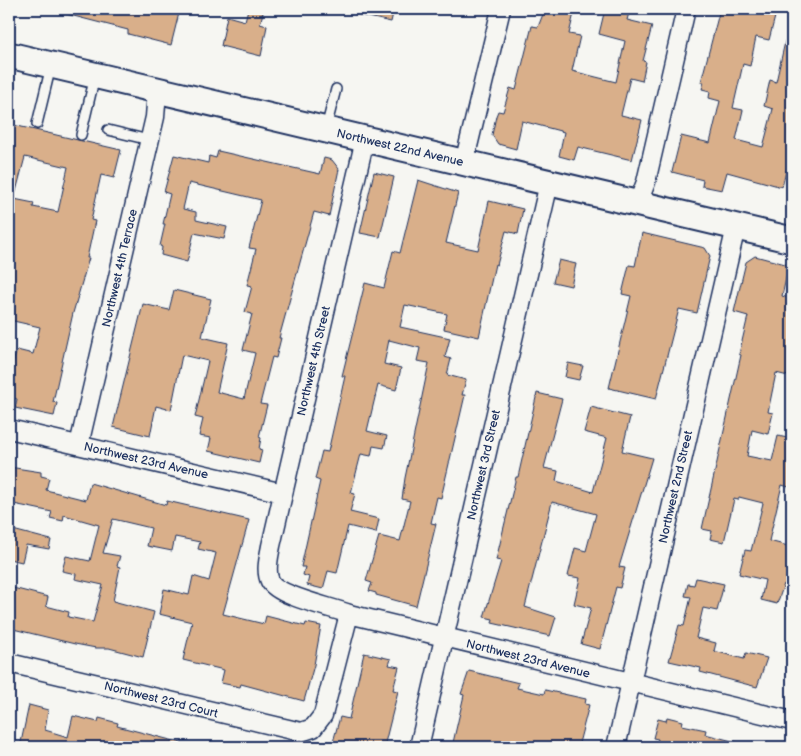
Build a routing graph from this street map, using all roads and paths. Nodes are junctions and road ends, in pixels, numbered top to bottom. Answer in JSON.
{"nodes":[{"id":1,"x":501,"y":9,"type":"edge"},
{"id":2,"x":686,"y":9,"type":"edge"},
{"id":3,"x":9,"y":55,"type":"edge"},
{"id":4,"x":51,"y":66,"type":"junction"},
{"id":5,"x":96,"y":76,"type":"junction"},
{"id":6,"x":336,"y":89,"type":"dead end"},
{"id":7,"x":157,"y":91,"type":"junction"},
{"id":8,"x":37,"y":124,"type":"dead end"},
{"id":9,"x":108,"y":130,"type":"dead end"},
{"id":10,"x":325,"y":130,"type":"junction"},
{"id":11,"x":81,"y":135,"type":"dead end"},
{"id":12,"x":365,"y":139,"type":"junction"},
{"id":13,"x":149,"y":140,"type":"junction"},
{"id":14,"x":464,"y":163,"type":"junction"},
{"id":15,"x":549,"y":183,"type":"junction"},
{"id":16,"x":638,"y":203,"type":"junction"},
{"id":17,"x":736,"y":227,"type":"junction"},
{"id":18,"x":792,"y":240,"type":"edge"},
{"id":19,"x":9,"y":429,"type":"edge"},
{"id":20,"x":78,"y":446,"type":"junction"},
{"id":21,"x":283,"y":494,"type":"junction"},
{"id":22,"x":271,"y":582,"type":"joint"},
{"id":23,"x":349,"y":614,"type":"junction"},
{"id":24,"x":444,"y":638,"type":"junction"},
{"id":25,"x":9,"y":663,"type":"edge"},
{"id":26,"x":630,"y":683,"type":"junction"},
{"id":27,"x":792,"y":721,"type":"edge"},
{"id":28,"x":419,"y":747,"type":"edge"},
{"id":29,"x":616,"y":747,"type":"edge"}],
"edges":[{"from":1,"to":14,"type":"street"},
{"from":2,"to":16,"type":"street"},
{"from":3,"to":4,"type":"main road","name":"Northwest 22nd Avenue"},
{"from":4,"to":5,"type":"main road","name":"Northwest 22nd Avenue"},
{"from":4,"to":8,"type":"lane"},
{"from":5,"to":7,"type":"main road","name":"Northwest 22nd Avenue"},
{"from":5,"to":11,"type":"lane"},
{"from":6,"to":10,"type":"lane"},
{"from":7,"to":10,"type":"main road","name":"Northwest 22nd Avenue"},
{"from":7,"to":13,"type":"street","name":"Northwest 4th Terrace"},
{"from":9,"to":13,"type":"lane"},
{"from":10,"to":12,"type":"main road","name":"Northwest 22nd Avenue"},
{"from":12,"to":14,"type":"main road","name":"Northwest 22nd Avenue"},
{"from":12,"to":21,"type":"street","name":"Northwest 4th Street"},
{"from":13,"to":20,"type":"street","name":"Northwest 4th Terrace"},
{"from":14,"to":15,"type":"main road","name":"Northwest 22nd Avenue"},
{"from":15,"to":16,"type":"main road","name":"Northwest 22nd Avenue"},
{"from":15,"to":24,"type":"street","name":"Northwest 3rd Street"},
{"from":16,"to":17,"type":"main road","name":"Northwest 22nd Avenue"},
{"from":17,"to":18,"type":"main road","name":"Northwest 22nd Avenue"},
{"from":17,"to":26,"type":"street","name":"Northwest 2nd Street"},
{"from":19,"to":20,"type":"street","name":"Northwest 23rd Avenue"},
{"from":20,"to":21,"type":"street","name":"Northwest 23rd Avenue"},
{"from":21,"to":22,"type":"street","name":"Northwest 4th Street"},
{"from":22,"to":23,"type":"street","name":"Northwest 23rd Avenue"},
{"from":23,"to":24,"type":"street","name":"Northwest 23rd Avenue"},
{"from":23,"to":25,"type":"street","name":"Northwest 23rd Court"},
{"from":24,"to":26,"type":"street","name":"Northwest 23rd Avenue"},
{"from":24,"to":28,"type":"street","name":"Northwest 3rd Street"},
{"from":26,"to":27,"type":"street","name":"Northwest 23rd Avenue"},
{"from":26,"to":29,"type":"street","name":"Northwest 2nd Street"}]}
